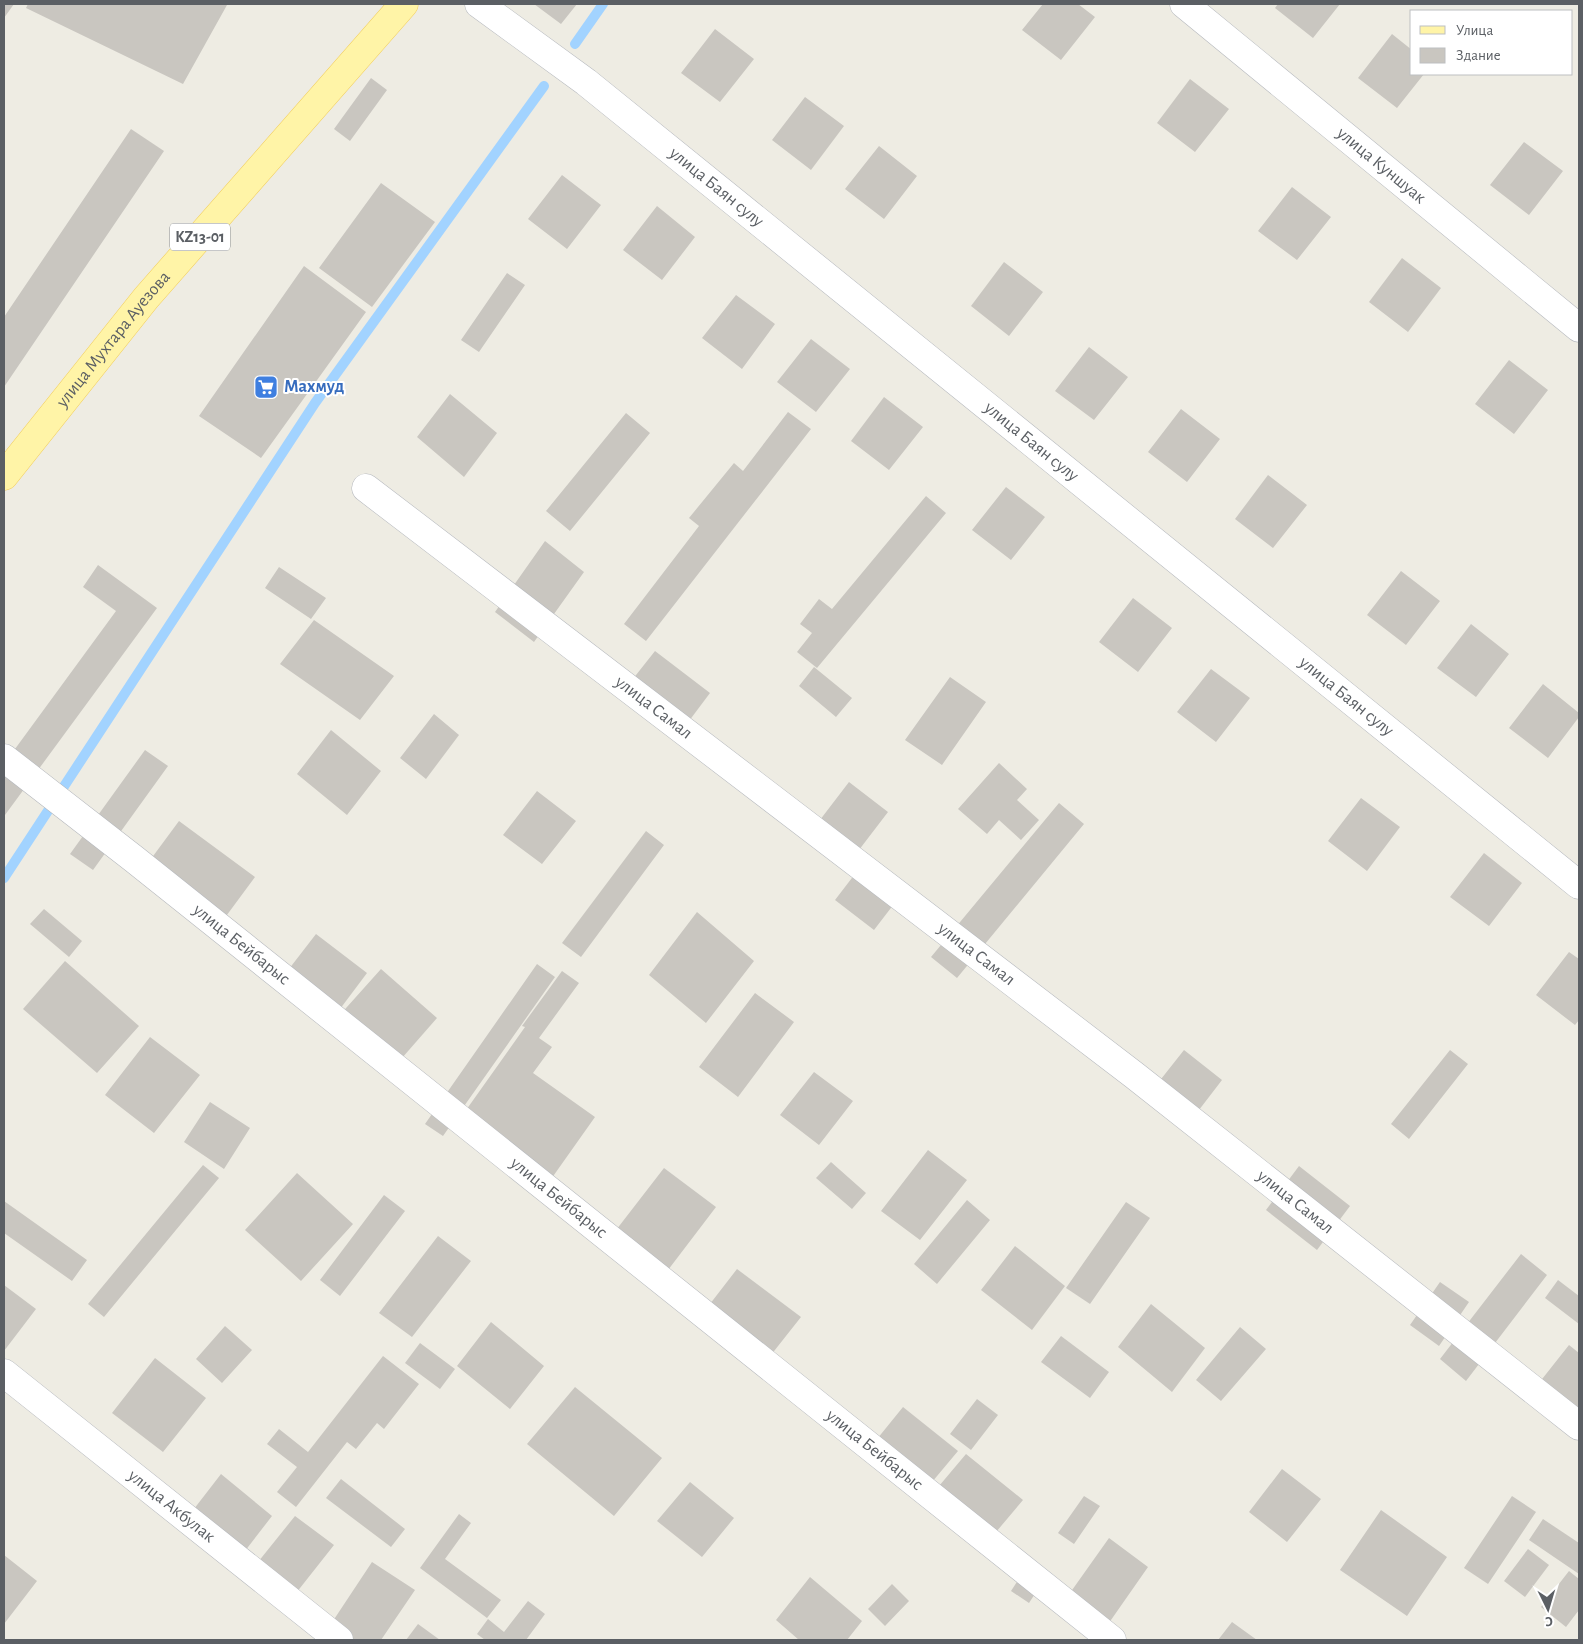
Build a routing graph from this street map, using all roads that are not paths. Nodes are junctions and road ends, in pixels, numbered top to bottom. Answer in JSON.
{"nodes":[{"id":1,"x":404,"y":4,"type":"edge"},
{"id":2,"x":479,"y":4,"type":"edge"},
{"id":3,"x":1184,"y":4,"type":"edge"},
{"id":4,"x":1579,"y":328,"type":"edge"},
{"id":5,"x":4,"y":476,"type":"edge"},
{"id":6,"x":366,"y":488,"type":"dead end"},
{"id":7,"x":4,"y":758,"type":"edge"},
{"id":8,"x":1579,"y":885,"type":"edge"},
{"id":9,"x":4,"y":1373,"type":"edge"},
{"id":10,"x":1579,"y":1426,"type":"edge"},
{"id":11,"x":339,"y":1640,"type":"edge"},
{"id":12,"x":1112,"y":1640,"type":"edge"}],
"edges":[{"from":1,"to":5,"type":"main road","name":"улица Мухтара Ауезова","number":"KZ13-01"},
{"from":2,"to":8,"type":"street","name":"улица Баян сулу"},
{"from":3,"to":4,"type":"street","name":"улица Куншуак"},
{"from":6,"to":10,"type":"street","name":"улица Самал"},
{"from":7,"to":12,"type":"street","name":"улица Бейбарыс"},
{"from":9,"to":11,"type":"street","name":"улица Акбулак"}]}
